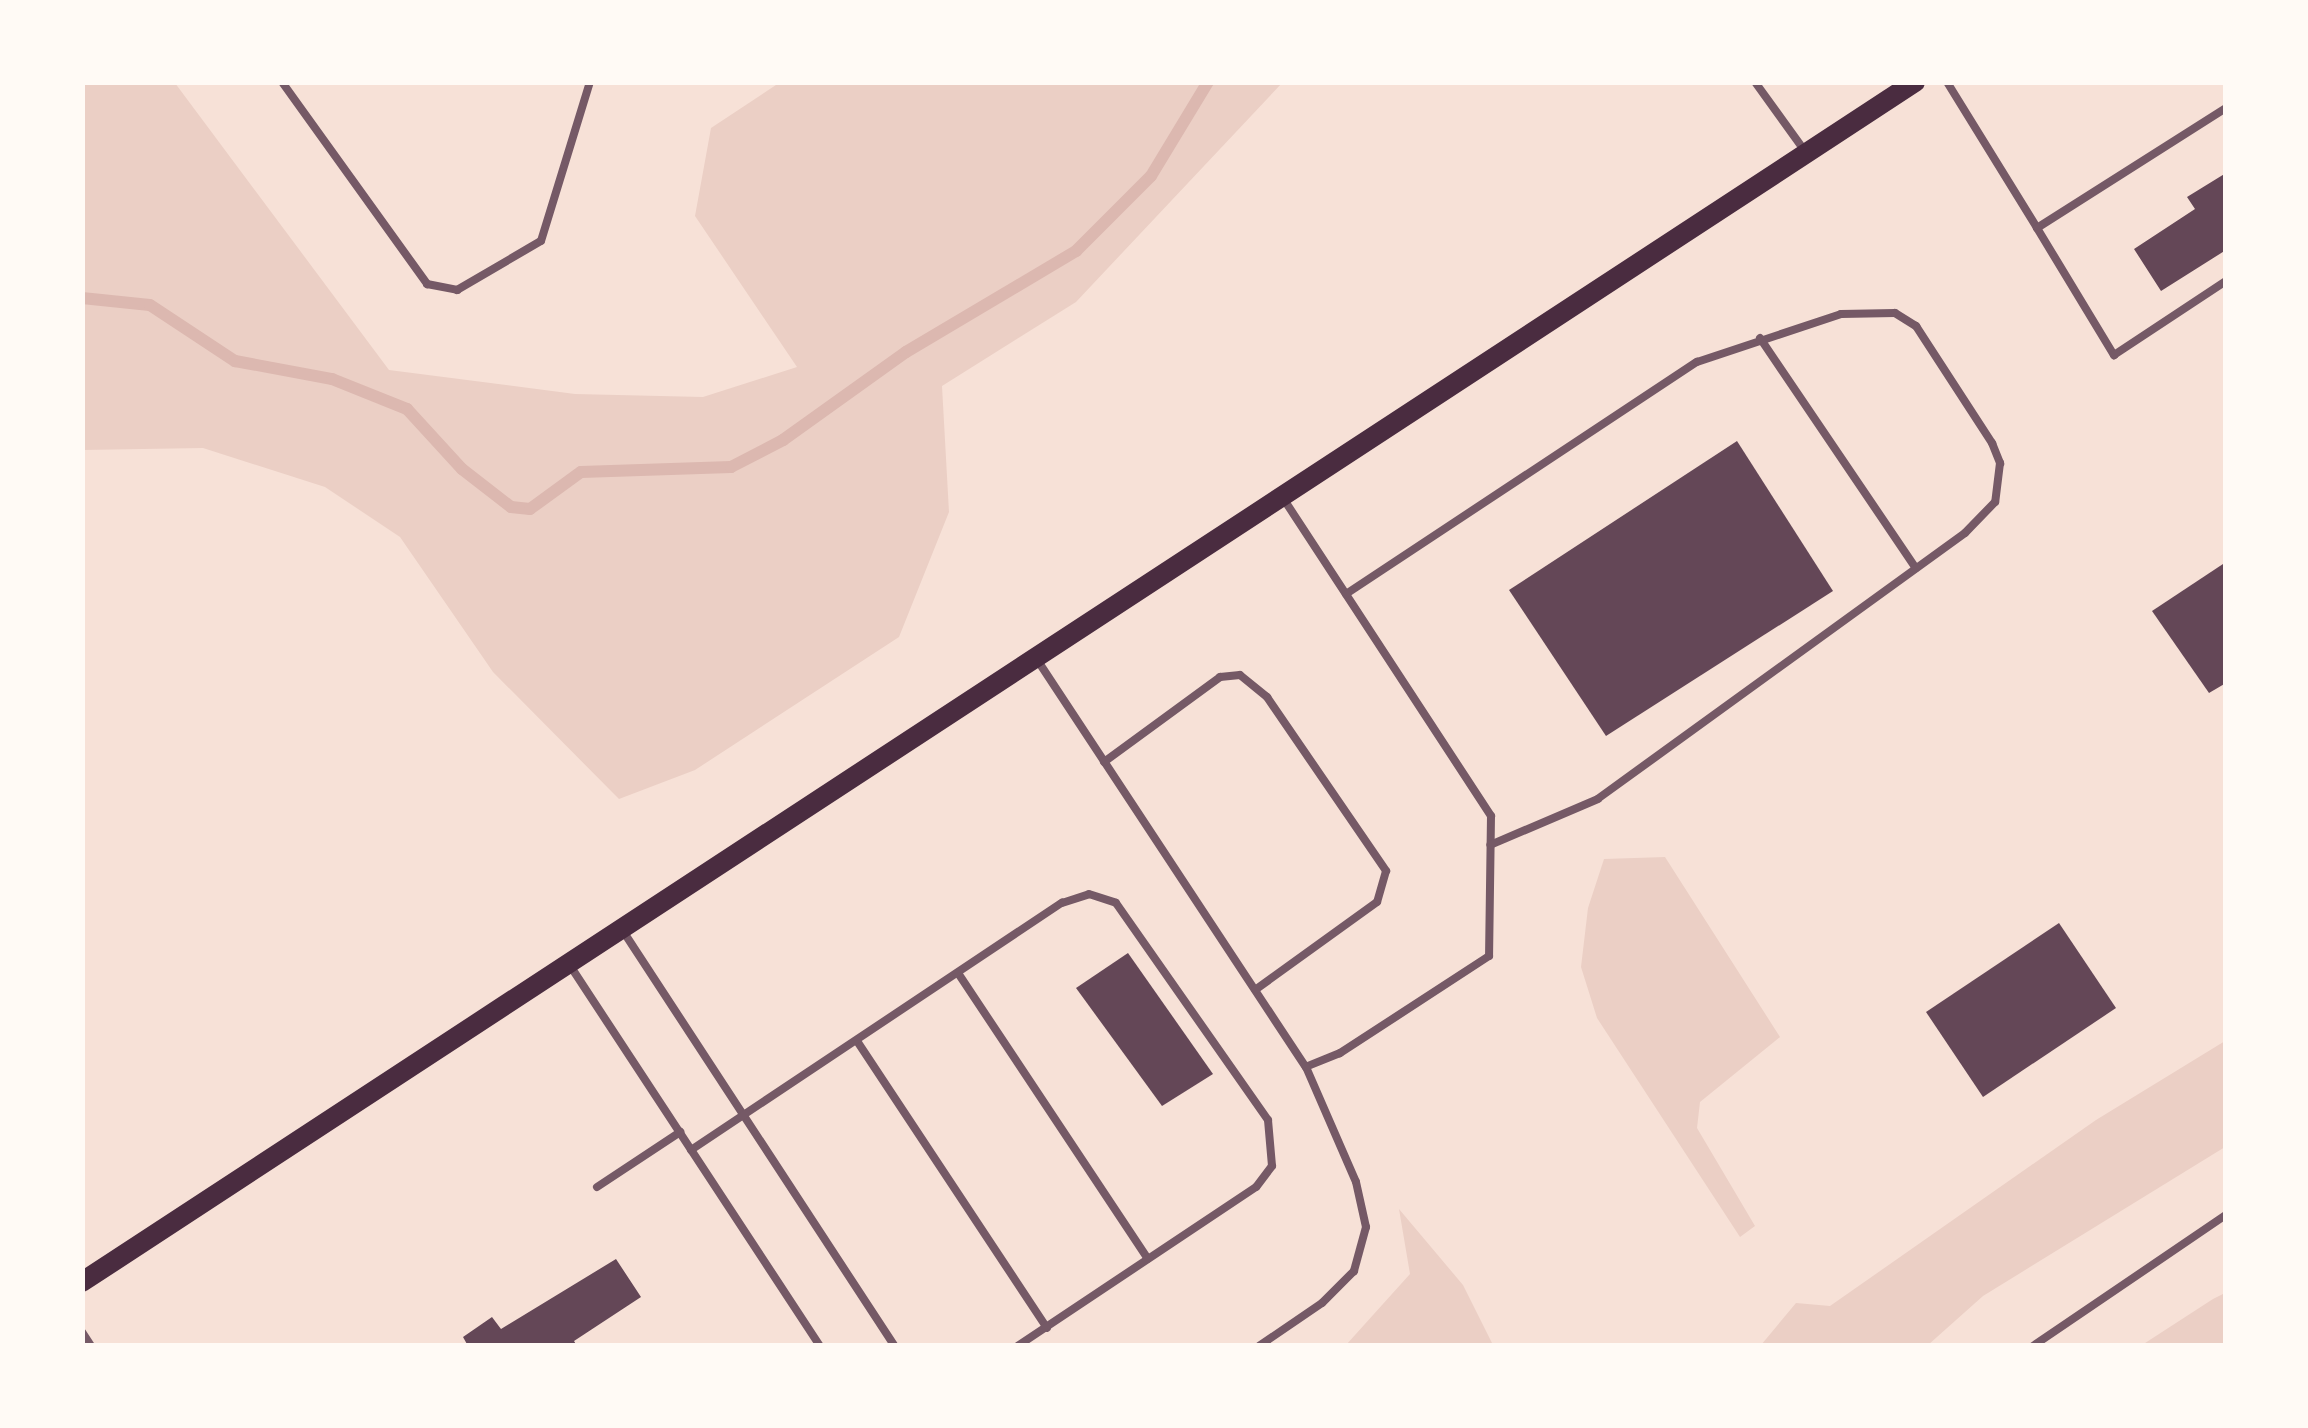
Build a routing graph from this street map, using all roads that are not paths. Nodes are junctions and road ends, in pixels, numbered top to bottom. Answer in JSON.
{"nodes":[{"id":1,"x":282,"y":82,"type":"edge"},
{"id":2,"x":590,"y":82,"type":"edge"},
{"id":3,"x":1755,"y":82,"type":"edge"},
{"id":4,"x":1915,"y":82,"type":"edge"},
{"id":5,"x":1947,"y":82,"type":"edge"},
{"id":6,"x":2226,"y":108,"type":"edge"},
{"id":7,"x":1806,"y":154,"type":"junction"},
{"id":8,"x":2038,"y":228,"type":"junction"},
{"id":9,"x":2226,"y":282,"type":"edge"},
{"id":10,"x":1760,"y":338,"type":"junction"},
{"id":11,"x":1282,"y":496,"type":"junction"},
{"id":12,"x":1916,"y":568,"type":"junction"},
{"id":13,"x":1346,"y":594,"type":"junction"},
{"id":14,"x":1036,"y":658,"type":"junction"},
{"id":15,"x":1104,"y":762,"type":"junction"},
{"id":16,"x":1490,"y":845,"type":"junction"},
{"id":17,"x":622,"y":929,"type":"junction"},
{"id":18,"x":568,"y":964,"type":"junction"},
{"id":19,"x":958,"y":972,"type":"junction"},
{"id":20,"x":1254,"y":990,"type":"junction"},
{"id":21,"x":856,"y":1040,"type":"junction"},
{"id":22,"x":1306,"y":1067,"type":"junction"},
{"id":23,"x":744,"y":1116,"type":"junction"},
{"id":24,"x":680,"y":1132,"type":"junction"},
{"id":25,"x":691,"y":1150,"type":"junction"},
{"id":26,"x":597,"y":1186,"type":"dead end"},
{"id":27,"x":2226,"y":1215,"type":"edge"},
{"id":28,"x":1148,"y":1259,"type":"junction"},
{"id":29,"x":82,"y":1282,"type":"edge"},
{"id":30,"x":1047,"y":1328,"type":"junction"},
{"id":31,"x":82,"y":1332,"type":"edge"},
{"id":32,"x":91,"y":1346,"type":"edge"},
{"id":33,"x":820,"y":1346,"type":"edge"},
{"id":34,"x":895,"y":1346,"type":"edge"},
{"id":35,"x":1018,"y":1346,"type":"edge"},
{"id":36,"x":1259,"y":1346,"type":"edge"},
{"id":37,"x":2033,"y":1346,"type":"edge"}],
"edges":[{"from":1,"to":2,"type":"lane"},
{"from":3,"to":7,"type":"lane"},
{"from":4,"to":7,"type":"main road"},
{"from":5,"to":8,"type":"lane"},
{"from":6,"to":8,"type":"lane"},
{"from":7,"to":11,"type":"main road"},
{"from":8,"to":9,"type":"lane"},
{"from":10,"to":12,"type":"lane"},
{"from":10,"to":12,"type":"lane"},
{"from":10,"to":13,"type":"lane"},
{"from":11,"to":13,"type":"lane"},
{"from":11,"to":14,"type":"main road"},
{"from":12,"to":16,"type":"lane"},
{"from":13,"to":16,"type":"lane"},
{"from":14,"to":15,"type":"lane"},
{"from":14,"to":17,"type":"main road"},
{"from":15,"to":20,"type":"lane"},
{"from":15,"to":20,"type":"lane"},
{"from":16,"to":22,"type":"lane"},
{"from":17,"to":18,"type":"main road"},
{"from":17,"to":23,"type":"lane"},
{"from":18,"to":24,"type":"lane"},
{"from":18,"to":29,"type":"main road"},
{"from":19,"to":21,"type":"lane"},
{"from":19,"to":28,"type":"lane"},
{"from":19,"to":28,"type":"lane"},
{"from":20,"to":22,"type":"lane"},
{"from":21,"to":23,"type":"lane"},
{"from":21,"to":30,"type":"lane"},
{"from":22,"to":36,"type":"lane"},
{"from":23,"to":25,"type":"lane"},
{"from":23,"to":34,"type":"lane"},
{"from":24,"to":25,"type":"lane"},
{"from":24,"to":26,"type":"lane"},
{"from":25,"to":33,"type":"lane"},
{"from":27,"to":37,"type":"lane"},
{"from":28,"to":30,"type":"lane"},
{"from":30,"to":35,"type":"lane"},
{"from":31,"to":32,"type":"lane"}]}
